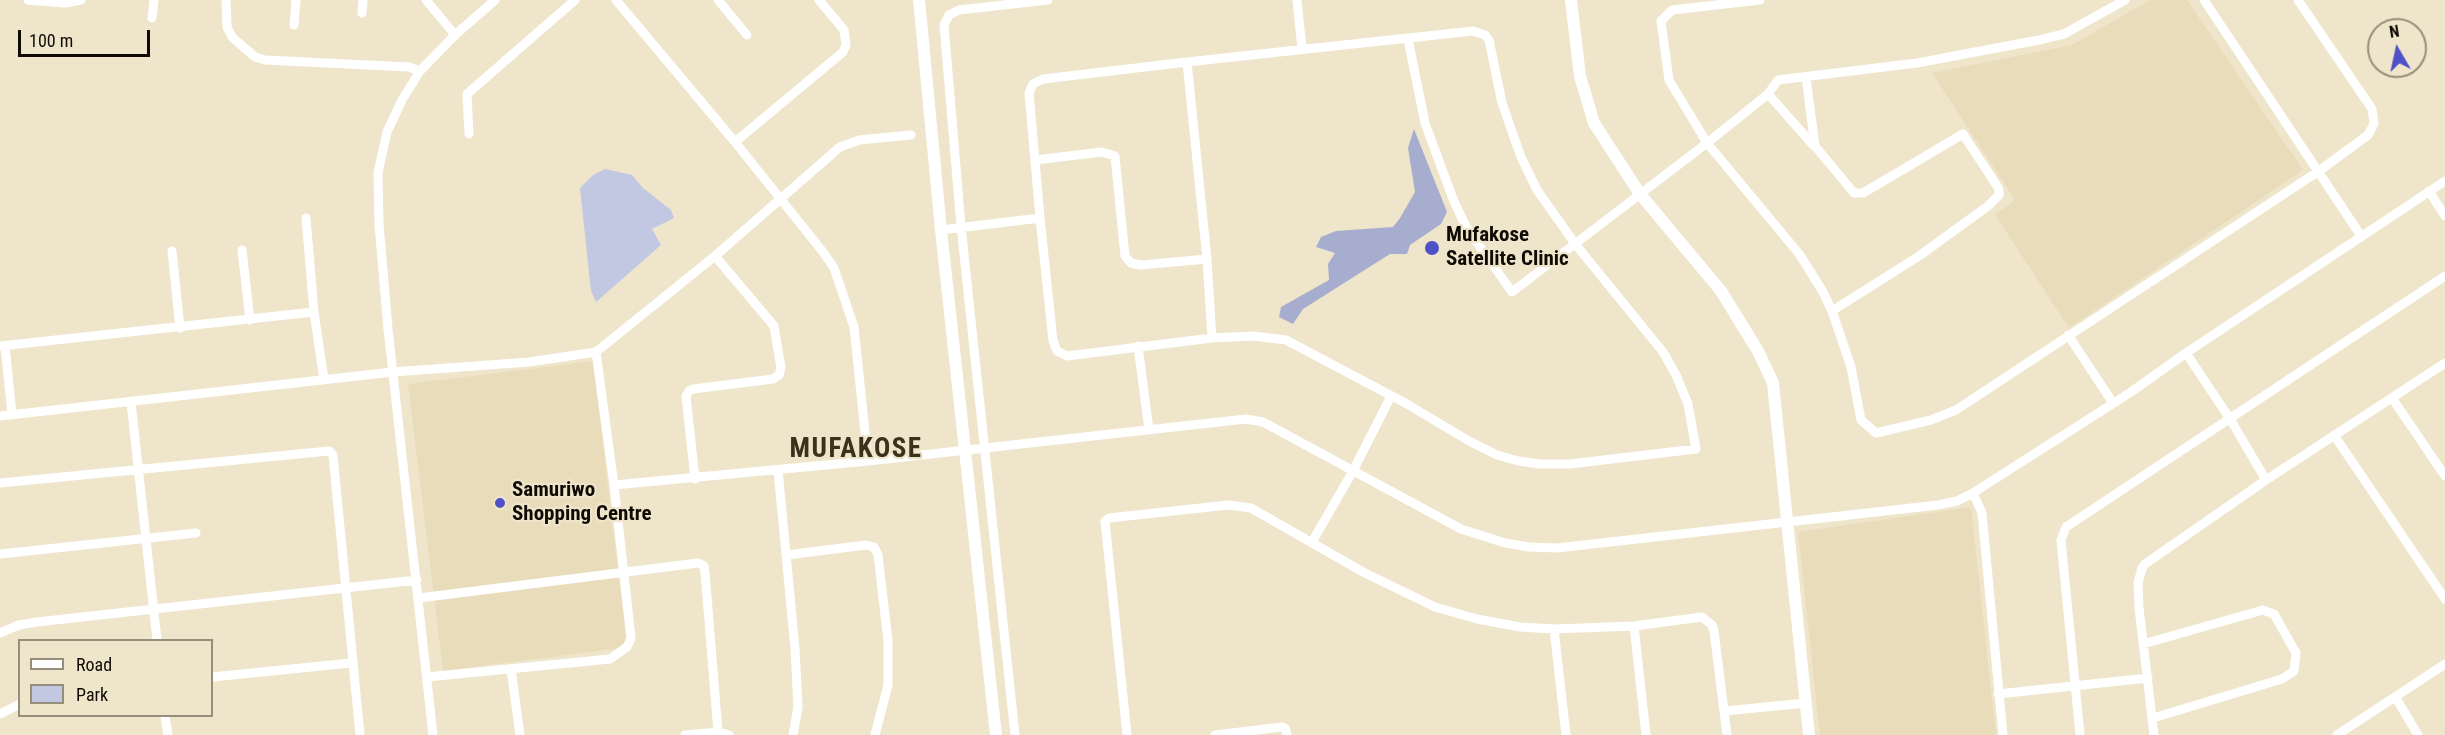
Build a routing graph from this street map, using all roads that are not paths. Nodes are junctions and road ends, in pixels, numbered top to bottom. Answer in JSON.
{"nodes":[{"id":1,"x":28,"y":0,"type":"edge"},
{"id":2,"x":81,"y":0,"type":"edge"},
{"id":3,"x":154,"y":0,"type":"edge"},
{"id":4,"x":226,"y":0,"type":"edge"},
{"id":5,"x":296,"y":0,"type":"edge"},
{"id":6,"x":363,"y":0,"type":"edge"},
{"id":7,"x":426,"y":0,"type":"edge"},
{"id":8,"x":495,"y":0,"type":"edge"},
{"id":9,"x":575,"y":0,"type":"edge"},
{"id":10,"x":631,"y":0,"type":"edge"},
{"id":11,"x":718,"y":0,"type":"edge"},
{"id":12,"x":819,"y":0,"type":"edge"},
{"id":13,"x":919,"y":0,"type":"edge"},
{"id":14,"x":1048,"y":0,"type":"edge"},
{"id":15,"x":1297,"y":0,"type":"edge"},
{"id":16,"x":1571,"y":0,"type":"edge"},
{"id":17,"x":1760,"y":0,"type":"edge"},
{"id":18,"x":2125,"y":0,"type":"edge"},
{"id":19,"x":2204,"y":0,"type":"edge"},
{"id":20,"x":2298,"y":0,"type":"edge"},
{"id":21,"x":619,"y":4,"type":"edge"},
{"id":22,"x":362,"y":13,"type":"dead end"},
{"id":23,"x":152,"y":18,"type":"dead end"},
{"id":24,"x":294,"y":25,"type":"dead end"},
{"id":25,"x":455,"y":35,"type":"junction"},
{"id":26,"x":747,"y":35,"type":"dead end"},
{"id":27,"x":1408,"y":39,"type":"junction"},
{"id":28,"x":1302,"y":49,"type":"junction"},
{"id":29,"x":1187,"y":62,"type":"junction"},
{"id":30,"x":420,"y":71,"type":"junction"},
{"id":31,"x":1806,"y":77,"type":"junction"},
{"id":32,"x":1768,"y":94,"type":"junction"},
{"id":33,"x":469,"y":134,"type":"dead end"},
{"id":34,"x":911,"y":135,"type":"dead end"},
{"id":35,"x":735,"y":142,"type":"junction"},
{"id":36,"x":1707,"y":144,"type":"junction"},
{"id":37,"x":1815,"y":146,"type":"junction"},
{"id":38,"x":1035,"y":160,"type":"junction"},
{"id":39,"x":2319,"y":171,"type":"junction"},
{"id":40,"x":2445,"y":181,"type":"edge"},
{"id":41,"x":2429,"y":191,"type":"junction"},
{"id":42,"x":1640,"y":194,"type":"junction"},
{"id":43,"x":780,"y":198,"type":"junction"},
{"id":44,"x":2445,"y":216,"type":"edge"},
{"id":45,"x":306,"y":218,"type":"dead end"},
{"id":46,"x":1040,"y":218,"type":"junction"},
{"id":47,"x":961,"y":226,"type":"junction"},
{"id":48,"x":941,"y":230,"type":"junction"},
{"id":49,"x":2361,"y":236,"type":"junction"},
{"id":50,"x":1576,"y":245,"type":"junction"},
{"id":51,"x":243,"y":250,"type":"dead end"},
{"id":52,"x":172,"y":251,"type":"dead end"},
{"id":53,"x":715,"y":256,"type":"junction"},
{"id":54,"x":1207,"y":259,"type":"junction"},
{"id":55,"x":2445,"y":276,"type":"edge"},
{"id":56,"x":1832,"y":311,"type":"junction"},
{"id":57,"x":314,"y":312,"type":"junction"},
{"id":58,"x":250,"y":320,"type":"junction"},
{"id":59,"x":180,"y":328,"type":"junction"},
{"id":60,"x":2068,"y":335,"type":"junction"},
{"id":61,"x":1212,"y":338,"type":"junction"},
{"id":62,"x":2,"y":346,"type":"edge"},
{"id":63,"x":1137,"y":346,"type":"junction"},
{"id":64,"x":596,"y":352,"type":"junction"},
{"id":65,"x":2186,"y":353,"type":"junction"},
{"id":66,"x":2445,"y":363,"type":"edge"},
{"id":67,"x":393,"y":372,"type":"junction"},
{"id":68,"x":324,"y":380,"type":"junction"},
{"id":69,"x":1391,"y":396,"type":"junction"},
{"id":70,"x":2392,"y":398,"type":"junction"},
{"id":71,"x":130,"y":402,"type":"junction"},
{"id":72,"x":2113,"y":404,"type":"junction"},
{"id":73,"x":12,"y":414,"type":"junction"},
{"id":74,"x":0,"y":416,"type":"edge"},
{"id":75,"x":2230,"y":419,"type":"junction"},
{"id":76,"x":1149,"y":430,"type":"junction"},
{"id":77,"x":2334,"y":435,"type":"junction"},
{"id":78,"x":984,"y":448,"type":"junction"},
{"id":79,"x":966,"y":450,"type":"junction"},
{"id":80,"x":868,"y":461,"type":"junction"},
{"id":81,"x":138,"y":468,"type":"junction"},
{"id":82,"x":778,"y":470,"type":"junction"},
{"id":83,"x":1353,"y":471,"type":"junction"},
{"id":84,"x":2445,"y":477,"type":"edge"},
{"id":85,"x":695,"y":479,"type":"junction"},
{"id":86,"x":2266,"y":480,"type":"junction"},
{"id":87,"x":0,"y":483,"type":"edge"},
{"id":88,"x":614,"y":485,"type":"junction"},
{"id":89,"x":1973,"y":493,"type":"junction"},
{"id":90,"x":1788,"y":523,"type":"junction"},
{"id":91,"x":196,"y":533,"type":"dead end"},
{"id":92,"x":147,"y":538,"type":"junction"},
{"id":93,"x":1312,"y":542,"type":"junction"},
{"id":94,"x":0,"y":554,"type":"edge"},
{"id":95,"x":787,"y":555,"type":"junction"},
{"id":96,"x":623,"y":571,"type":"junction"},
{"id":97,"x":417,"y":580,"type":"junction"},
{"id":98,"x":345,"y":590,"type":"junction"},
{"id":99,"x":419,"y":598,"type":"junction"},
{"id":100,"x":2445,"y":599,"type":"edge"},
{"id":101,"x":155,"y":610,"type":"junction"},
{"id":102,"x":1634,"y":626,"type":"junction"},
{"id":103,"x":1554,"y":629,"type":"junction"},
{"id":104,"x":0,"y":633,"type":"edge"},
{"id":105,"x":158,"y":639,"type":"edge"},
{"id":106,"x":2143,"y":644,"type":"junction"},
{"id":107,"x":351,"y":663,"type":"junction"},
{"id":108,"x":2445,"y":664,"type":"edge"},
{"id":109,"x":511,"y":669,"type":"junction"},
{"id":110,"x":213,"y":677,"type":"edge"},
{"id":111,"x":427,"y":677,"type":"junction"},
{"id":112,"x":2148,"y":678,"type":"junction"},
{"id":113,"x":2075,"y":687,"type":"junction"},
{"id":114,"x":1998,"y":694,"type":"junction"},
{"id":115,"x":2396,"y":698,"type":"junction"},
{"id":116,"x":1806,"y":703,"type":"junction"},
{"id":117,"x":18,"y":705,"type":"edge"},
{"id":118,"x":1725,"y":711,"type":"junction"},
{"id":119,"x":0,"y":714,"type":"edge"},
{"id":120,"x":165,"y":717,"type":"edge"},
{"id":121,"x":2152,"y":718,"type":"junction"},
{"id":122,"x":718,"y":732,"type":"junction"},
{"id":123,"x":168,"y":735,"type":"edge"},
{"id":124,"x":360,"y":735,"type":"edge"},
{"id":125,"x":433,"y":735,"type":"edge"},
{"id":126,"x":520,"y":735,"type":"edge"},
{"id":127,"x":685,"y":735,"type":"edge"},
{"id":128,"x":729,"y":735,"type":"edge"},
{"id":129,"x":793,"y":735,"type":"edge"},
{"id":130,"x":875,"y":735,"type":"edge"},
{"id":131,"x":996,"y":735,"type":"edge"},
{"id":132,"x":1015,"y":735,"type":"edge"},
{"id":133,"x":1127,"y":735,"type":"edge"},
{"id":134,"x":1215,"y":735,"type":"edge"},
{"id":135,"x":1287,"y":735,"type":"edge"},
{"id":136,"x":1566,"y":735,"type":"edge"},
{"id":137,"x":1646,"y":735,"type":"edge"},
{"id":138,"x":1727,"y":735,"type":"edge"},
{"id":139,"x":1809,"y":735,"type":"edge"},
{"id":140,"x":2003,"y":735,"type":"edge"},
{"id":141,"x":2080,"y":735,"type":"edge"},
{"id":142,"x":2154,"y":735,"type":"edge"},
{"id":143,"x":2337,"y":735,"type":"edge"},
{"id":144,"x":2418,"y":735,"type":"edge"}],
"edges":[{"from":1,"to":2,"type":"street"},
{"from":3,"to":23,"type":"street"},
{"from":4,"to":30,"type":"street"},
{"from":5,"to":24,"type":"street"},
{"from":6,"to":22,"type":"street"},
{"from":7,"to":25,"type":"street"},
{"from":8,"to":25,"type":"street"},
{"from":9,"to":33,"type":"street"},
{"from":10,"to":21,"type":"street"},
{"from":11,"to":26,"type":"street"},
{"from":12,"to":35,"type":"street"},
{"from":13,"to":48,"type":"street"},
{"from":14,"to":47,"type":"street"},
{"from":15,"to":28,"type":"street"},
{"from":16,"to":42,"type":"street"},
{"from":17,"to":36,"type":"street"},
{"from":18,"to":31,"type":"street"},
{"from":19,"to":39,"type":"street"},
{"from":20,"to":39,"type":"street"},
{"from":21,"to":35,"type":"street"},
{"from":25,"to":30,"type":"street"},
{"from":27,"to":28,"type":"street"},
{"from":27,"to":50,"type":"street"},
{"from":27,"to":50,"type":"street"},
{"from":28,"to":29,"type":"street"},
{"from":29,"to":38,"type":"street"},
{"from":29,"to":54,"type":"street"},
{"from":30,"to":67,"type":"street"},
{"from":31,"to":32,"type":"street"},
{"from":31,"to":37,"type":"street"},
{"from":32,"to":36,"type":"street"},
{"from":32,"to":37,"type":"street"},
{"from":34,"to":43,"type":"street"},
{"from":35,"to":43,"type":"street"},
{"from":36,"to":42,"type":"street"},
{"from":36,"to":56,"type":"street"},
{"from":37,"to":56,"type":"street"},
{"from":38,"to":46,"type":"street"},
{"from":38,"to":54,"type":"street"},
{"from":39,"to":49,"type":"street"},
{"from":39,"to":60,"type":"street"},
{"from":40,"to":41,"type":"street"},
{"from":41,"to":44,"type":"street"},
{"from":41,"to":49,"type":"street"},
{"from":42,"to":50,"type":"street"},
{"from":42,"to":90,"type":"street"},
{"from":43,"to":53,"type":"street"},
{"from":43,"to":80,"type":"street"},
{"from":45,"to":57,"type":"street"},
{"from":46,"to":47,"type":"street"},
{"from":46,"to":63,"type":"street"},
{"from":47,"to":48,"type":"street"},
{"from":47,"to":78,"type":"street"},
{"from":48,"to":79,"type":"street"},
{"from":49,"to":65,"type":"street"},
{"from":50,"to":69,"type":"street"},
{"from":51,"to":58,"type":"street"},
{"from":52,"to":59,"type":"street"},
{"from":53,"to":64,"type":"street"},
{"from":53,"to":85,"type":"street"},
{"from":54,"to":61,"type":"street"},
{"from":55,"to":75,"type":"street"},
{"from":56,"to":60,"type":"street"},
{"from":57,"to":58,"type":"street"},
{"from":57,"to":68,"type":"street"},
{"from":58,"to":59,"type":"street"},
{"from":59,"to":62,"type":"street"},
{"from":60,"to":72,"type":"street"},
{"from":61,"to":63,"type":"street"},
{"from":61,"to":69,"type":"street"},
{"from":62,"to":73,"type":"street"},
{"from":63,"to":76,"type":"street"},
{"from":64,"to":67,"type":"street"},
{"from":64,"to":88,"type":"street"},
{"from":65,"to":72,"type":"street"},
{"from":65,"to":75,"type":"street"},
{"from":66,"to":70,"type":"street"},
{"from":67,"to":68,"type":"street"},
{"from":67,"to":97,"type":"street"},
{"from":68,"to":71,"type":"street"},
{"from":69,"to":83,"type":"street"},
{"from":70,"to":77,"type":"street"},
{"from":70,"to":84,"type":"street"},
{"from":71,"to":73,"type":"street"},
{"from":71,"to":81,"type":"street"},
{"from":72,"to":89,"type":"street"},
{"from":73,"to":74,"type":"street"},
{"from":75,"to":86,"type":"street"},
{"from":75,"to":113,"type":"street"},
{"from":76,"to":78,"type":"street"},
{"from":76,"to":83,"type":"street"},
{"from":77,"to":86,"type":"street"},
{"from":77,"to":100,"type":"street"},
{"from":78,"to":79,"type":"street"},
{"from":78,"to":132,"type":"street"},
{"from":79,"to":80,"type":"street"},
{"from":79,"to":131,"type":"street"},
{"from":80,"to":82,"type":"street"},
{"from":81,"to":87,"type":"street"},
{"from":81,"to":92,"type":"street"},
{"from":81,"to":98,"type":"street"},
{"from":82,"to":85,"type":"street"},
{"from":82,"to":95,"type":"street"},
{"from":83,"to":90,"type":"street"},
{"from":83,"to":93,"type":"street"},
{"from":85,"to":88,"type":"street"},
{"from":86,"to":106,"type":"street"},
{"from":88,"to":96,"type":"street"},
{"from":89,"to":90,"type":"street"},
{"from":89,"to":114,"type":"street"},
{"from":90,"to":116,"type":"street"},
{"from":91,"to":92,"type":"street"},
{"from":92,"to":94,"type":"street"},
{"from":92,"to":101,"type":"street"},
{"from":93,"to":103,"type":"street"},
{"from":93,"to":133,"type":"street"},
{"from":95,"to":129,"type":"street"},
{"from":95,"to":130,"type":"street"},
{"from":96,"to":99,"type":"street"},
{"from":96,"to":109,"type":"street"},
{"from":96,"to":122,"type":"street"},
{"from":97,"to":98,"type":"street"},
{"from":97,"to":99,"type":"street"},
{"from":98,"to":101,"type":"street"},
{"from":98,"to":107,"type":"street"},
{"from":99,"to":111,"type":"street"},
{"from":101,"to":104,"type":"street"},
{"from":101,"to":105,"type":"street"},
{"from":102,"to":103,"type":"street"},
{"from":102,"to":118,"type":"street"},
{"from":102,"to":137,"type":"street"},
{"from":103,"to":136,"type":"street"},
{"from":106,"to":112,"type":"street"},
{"from":106,"to":121,"type":"street"},
{"from":107,"to":110,"type":"street"},
{"from":107,"to":124,"type":"street"},
{"from":108,"to":115,"type":"street"},
{"from":109,"to":111,"type":"street"},
{"from":109,"to":126,"type":"street"},
{"from":111,"to":125,"type":"street"},
{"from":112,"to":113,"type":"street"},
{"from":112,"to":121,"type":"street"},
{"from":113,"to":114,"type":"street"},
{"from":113,"to":141,"type":"street"},
{"from":114,"to":140,"type":"street"},
{"from":115,"to":143,"type":"street"},
{"from":115,"to":144,"type":"street"},
{"from":116,"to":118,"type":"street"},
{"from":116,"to":139,"type":"street"},
{"from":117,"to":119,"type":"street"},
{"from":118,"to":138,"type":"street"},
{"from":120,"to":123,"type":"street"},
{"from":121,"to":142,"type":"street"},
{"from":122,"to":127,"type":"street"},
{"from":122,"to":128,"type":"street"},
{"from":134,"to":135,"type":"street"}]}
